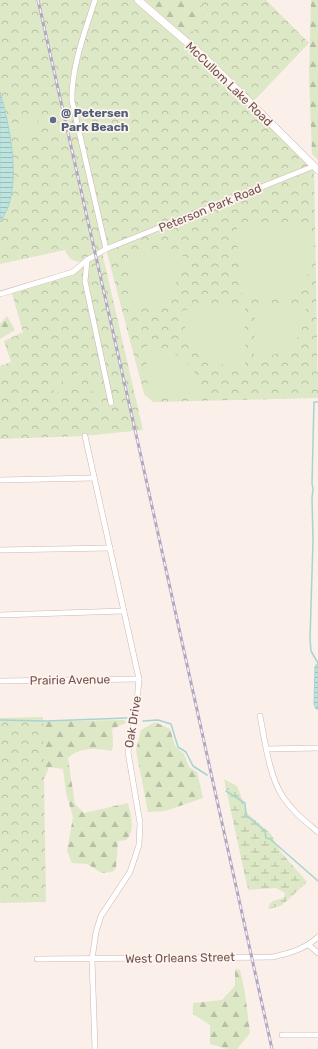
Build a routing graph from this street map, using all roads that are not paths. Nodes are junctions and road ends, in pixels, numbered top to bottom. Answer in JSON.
{"nodes":[{"id":1,"x":95,"y":0,"type":"edge"},
{"id":2,"x":138,"y":0,"type":"edge"},
{"id":3,"x":316,"y":168,"type":"edge"},
{"id":4,"x":106,"y":249,"type":"junction"},
{"id":5,"x":87,"y":260,"type":"junction"},
{"id":6,"x":0,"y":294,"type":"edge"},
{"id":7,"x":111,"y":403,"type":"dead end"},
{"id":8,"x":85,"y":436,"type":"dead end"},
{"id":9,"x":94,"y":478,"type":"junction"},
{"id":10,"x":0,"y":480,"type":"edge"},
{"id":11,"x":110,"y":548,"type":"junction"},
{"id":12,"x":0,"y":550,"type":"edge"},
{"id":13,"x":124,"y":612,"type":"junction"},
{"id":14,"x":0,"y":615,"type":"edge"},
{"id":15,"x":140,"y":679,"type":"junction"},
{"id":16,"x":0,"y":681,"type":"edge"},
{"id":17,"x":260,"y":716,"type":"dead end"},
{"id":18,"x":318,"y":748,"type":"edge"},
{"id":19,"x":267,"y":749,"type":"junction"},
{"id":20,"x":318,"y":832,"type":"edge"},
{"id":21,"x":318,"y":937,"type":"edge"},
{"id":22,"x":309,"y":945,"type":"junction"},
{"id":23,"x":318,"y":953,"type":"edge"},
{"id":24,"x":92,"y":959,"type":"junction"},
{"id":25,"x":37,"y":960,"type":"dead end"},
{"id":26,"x":282,"y":1035,"type":"dead end"},
{"id":27,"x":318,"y":1035,"type":"edge"},
{"id":28,"x":95,"y":1049,"type":"edge"}],
"edges":[{"from":1,"to":4,"type":"street"},
{"from":2,"to":3,"type":"street","name":"McCullom Lake Road"},
{"from":3,"to":4,"type":"street","name":"Peterson Park Road"},
{"from":4,"to":5,"type":"street","name":"Peterson Park Road"},
{"from":5,"to":6,"type":"street","name":"Peterson Park Road"},
{"from":5,"to":7,"type":"street"},
{"from":8,"to":9,"type":"street","name":"Oak Drive"},
{"from":9,"to":10,"type":"street"},
{"from":9,"to":11,"type":"street","name":"Oak Drive"},
{"from":11,"to":12,"type":"street"},
{"from":11,"to":13,"type":"street","name":"Oak Drive"},
{"from":13,"to":14,"type":"street"},
{"from":13,"to":15,"type":"street","name":"Oak Drive"},
{"from":15,"to":16,"type":"street","name":"Prairie Avenue"},
{"from":15,"to":24,"type":"street","name":"Oak Drive"},
{"from":17,"to":19,"type":"street"},
{"from":18,"to":19,"type":"street"},
{"from":19,"to":20,"type":"street"},
{"from":21,"to":22,"type":"street","name":"West Orleans Street"},
{"from":22,"to":23,"type":"street"},
{"from":22,"to":24,"type":"street","name":"West Orleans Street"},
{"from":24,"to":25,"type":"street","name":"West Orleans Street"},
{"from":24,"to":28,"type":"street","name":"Oak Drive"},
{"from":26,"to":27,"type":"street"}]}
